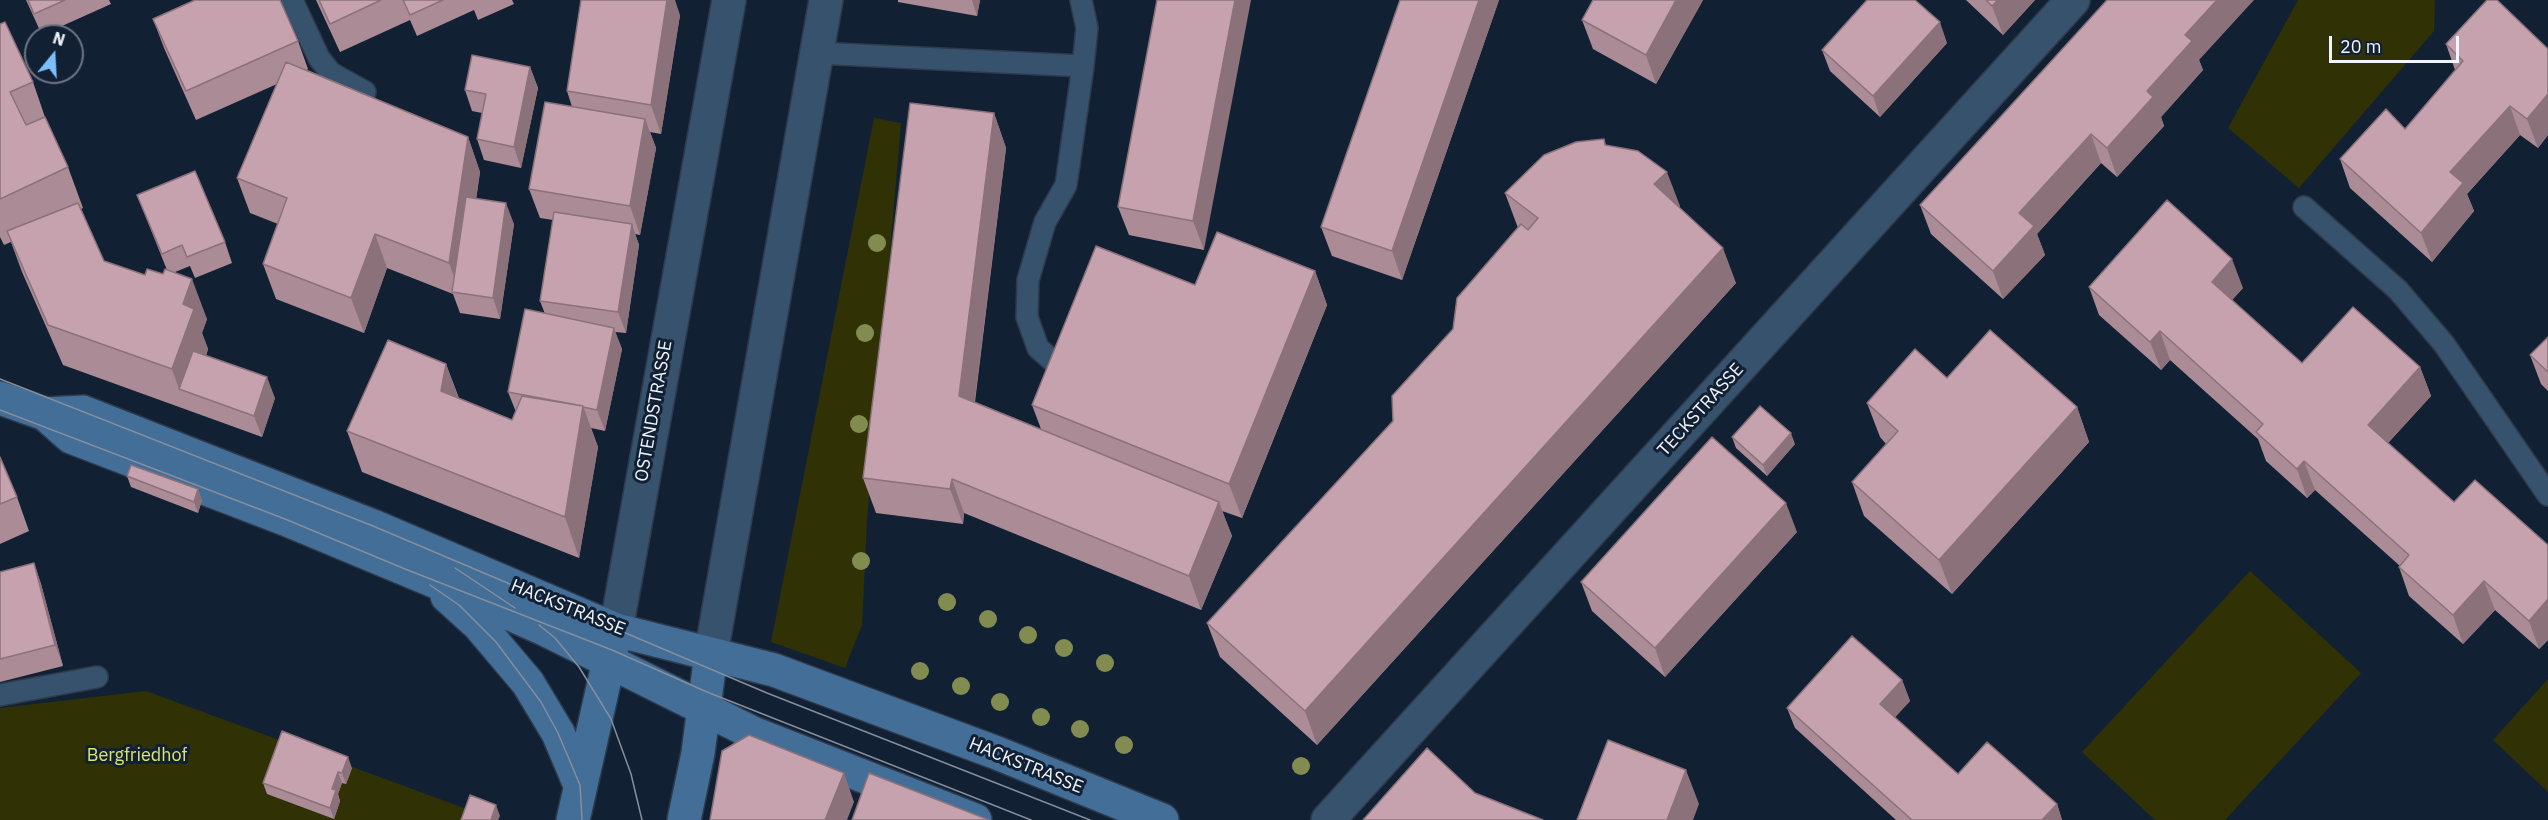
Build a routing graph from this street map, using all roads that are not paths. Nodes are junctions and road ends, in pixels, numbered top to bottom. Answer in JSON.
{"nodes":[{"id":1,"x":292,"y":0,"type":"edge"},
{"id":2,"x":729,"y":0,"type":"edge"},
{"id":3,"x":826,"y":0,"type":"edge"},
{"id":4,"x":1082,"y":0,"type":"edge"},
{"id":5,"x":2073,"y":0,"type":"edge"},
{"id":6,"x":816,"y":53,"type":"junction"},
{"id":7,"x":1083,"y":66,"type":"junction"},
{"id":8,"x":365,"y":92,"type":"edge"},
{"id":9,"x":2304,"y":207,"type":"dead end"},
{"id":10,"x":1070,"y":376,"type":"edge"},
{"id":11,"x":0,"y":398,"type":"edge"},
{"id":12,"x":45,"y":414,"type":"junction"},
{"id":13,"x":2548,"y":495,"type":"edge"},
{"id":14,"x":405,"y":569,"type":"junction"},
{"id":15,"x":616,"y":630,"type":"junction"},
{"id":16,"x":711,"y":654,"type":"junction"},
{"id":17,"x":609,"y":663,"type":"junction"},
{"id":18,"x":97,"y":677,"type":"dead end"},
{"id":19,"x":0,"y":695,"type":"edge"},
{"id":20,"x":704,"y":710,"type":"junction"},
{"id":21,"x":580,"y":785,"type":"junction"},
{"id":22,"x":573,"y":820,"type":"edge"},
{"id":23,"x":684,"y":820,"type":"edge"},
{"id":24,"x":975,"y":820,"type":"edge"},
{"id":25,"x":1162,"y":820,"type":"edge"},
{"id":26,"x":1328,"y":820,"type":"edge"}],
"edges":[{"from":1,"to":8,"type":"lane"},
{"from":2,"to":15,"type":"street","name":"OSTENDSTRASSE"},
{"from":3,"to":6,"type":"street"},
{"from":4,"to":7,"type":"lane"},
{"from":5,"to":26,"type":"street","name":"TECKSTRASSE"},
{"from":6,"to":7,"type":"lane"},
{"from":6,"to":16,"type":"street"},
{"from":7,"to":10,"type":"lane"},
{"from":9,"to":13,"type":"lane"},
{"from":11,"to":12,"type":"main road","name":"HACKSTRASSE"},
{"from":12,"to":14,"type":"main road","name":"HACKSTRASSE"},
{"from":12,"to":15,"type":"main road","name":"HACKSTRASSE"},
{"from":14,"to":17,"type":"main road","name":"HACKSTRASSE"},
{"from":14,"to":21,"type":"main road"},
{"from":15,"to":16,"type":"main road","name":"HACKSTRASSE"},
{"from":15,"to":17,"type":"main road","name":"OSTENDSTRASSE"},
{"from":16,"to":20,"type":"main road"},
{"from":16,"to":25,"type":"main road","name":"HACKSTRASSE"},
{"from":17,"to":20,"type":"main road","name":"HACKSTRASSE"},
{"from":17,"to":21,"type":"main road","name":"OSTENDSTRASSE"},
{"from":18,"to":19,"type":"lane"},
{"from":20,"to":23,"type":"main road"},
{"from":20,"to":24,"type":"main road","name":"HACKSTRASSE"},
{"from":21,"to":22,"type":"main road","name":"OSTENDSTRASSE"}]}
